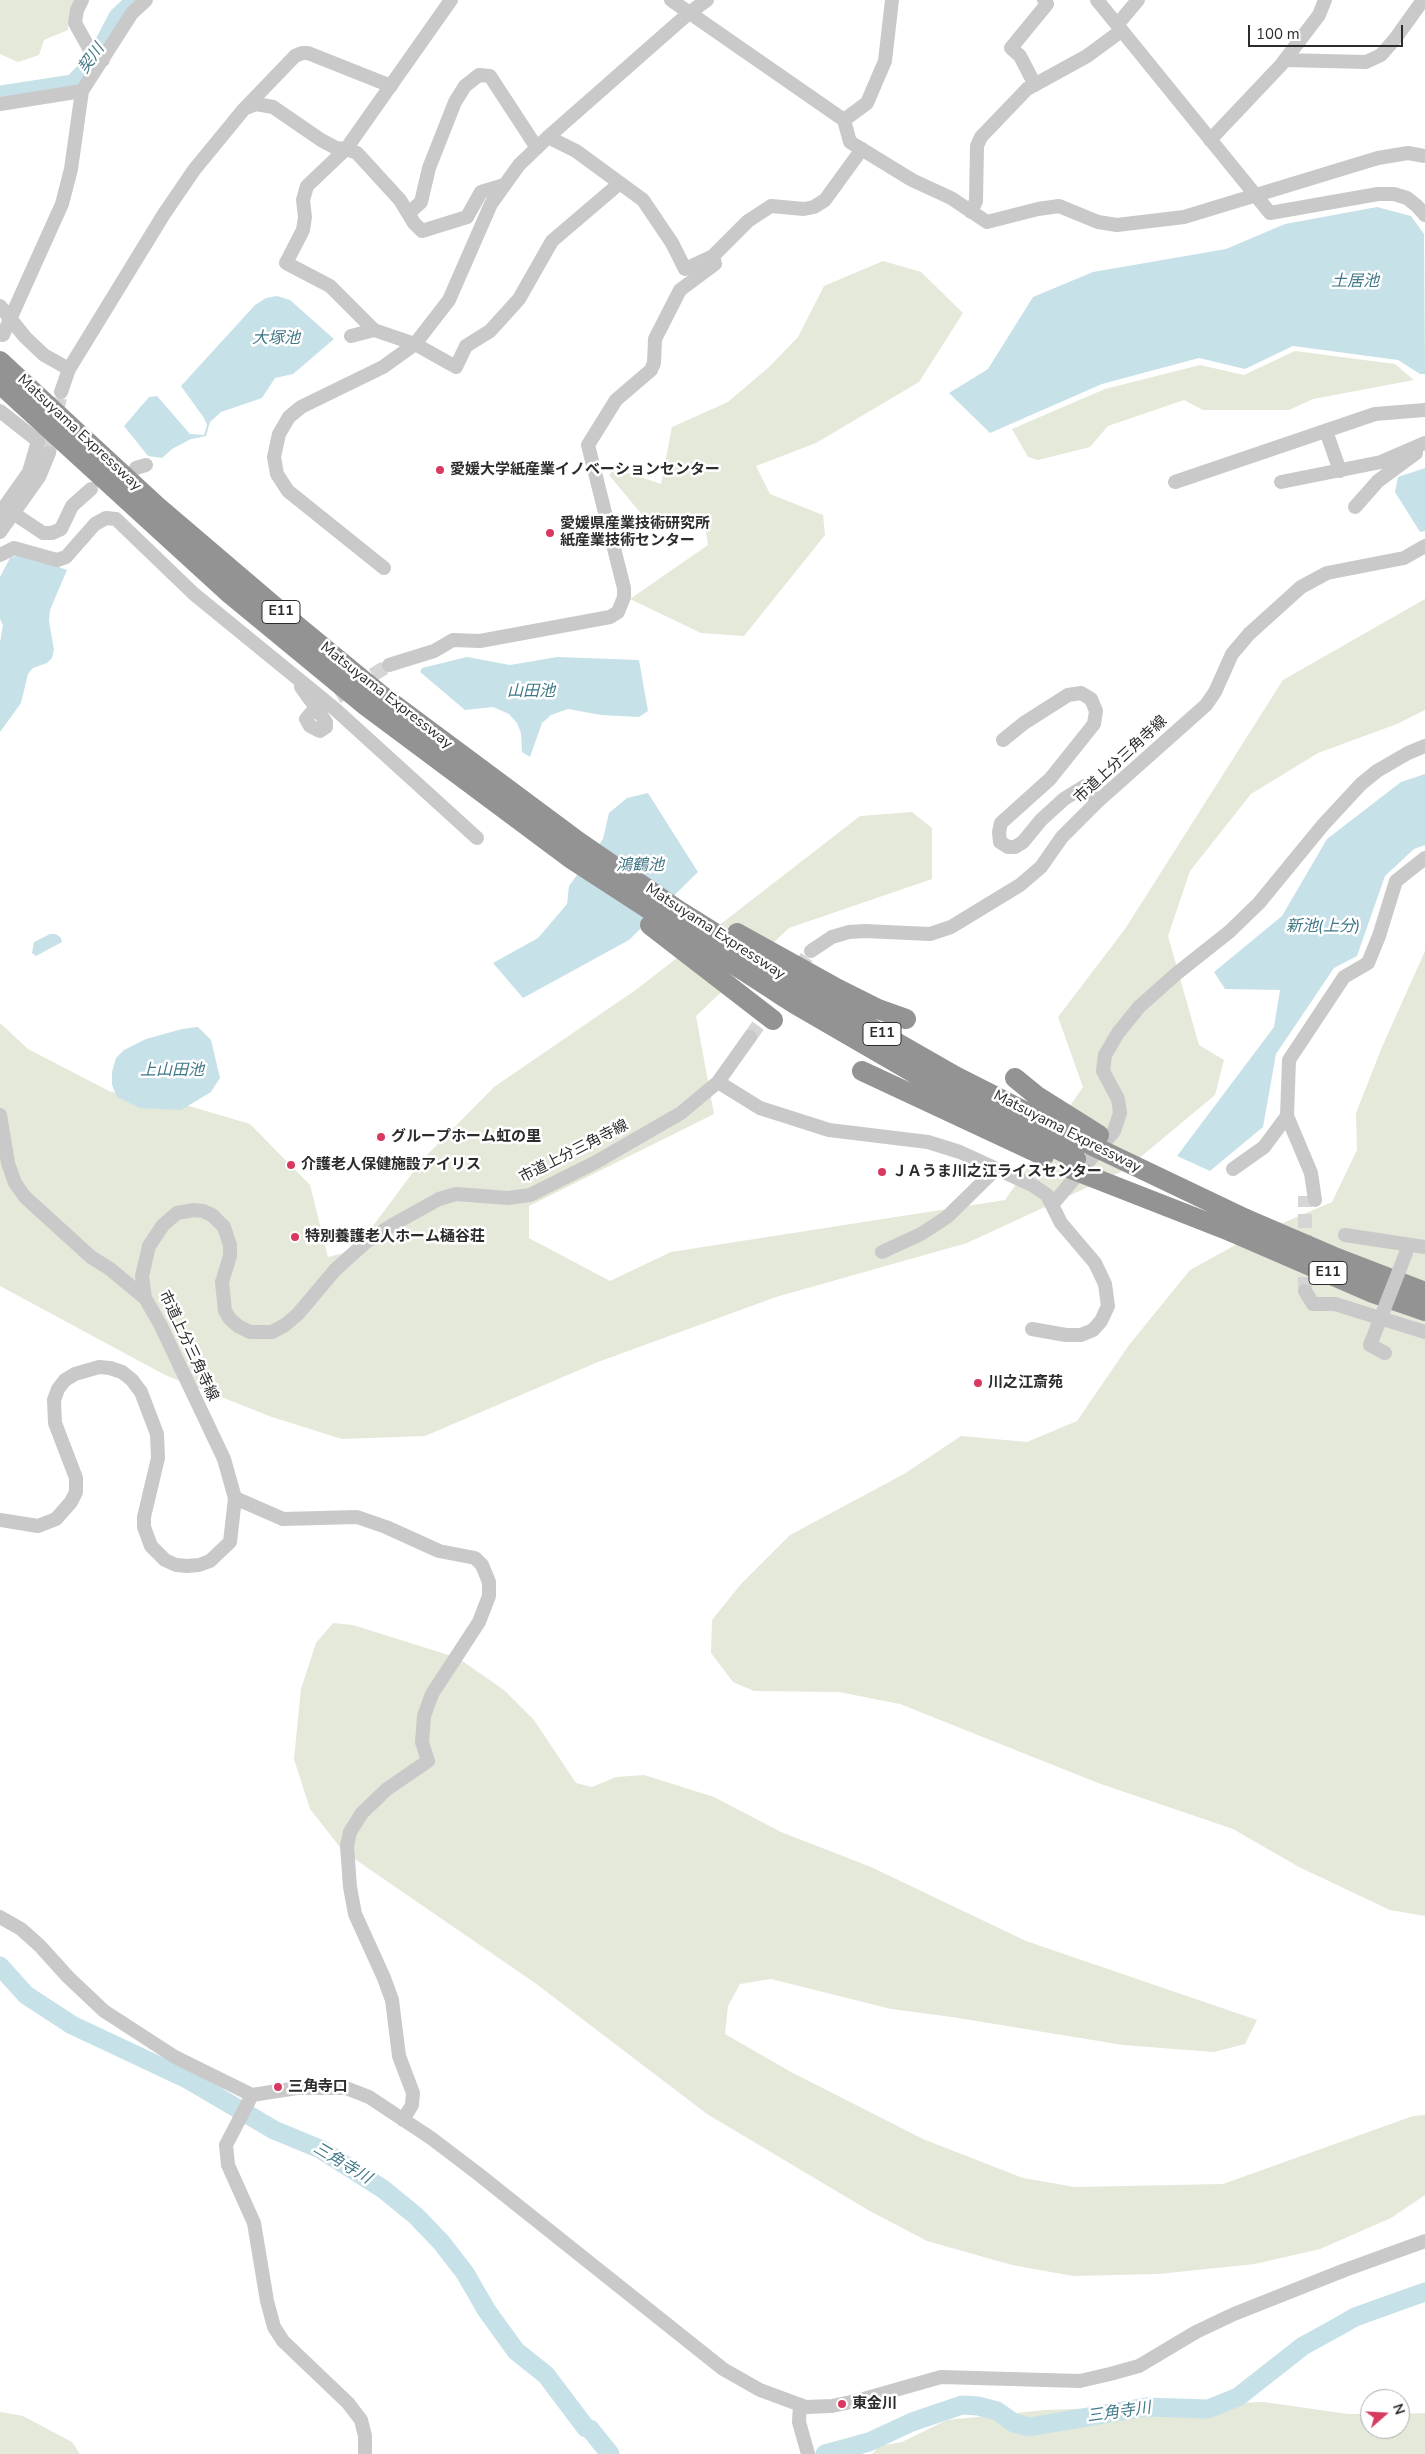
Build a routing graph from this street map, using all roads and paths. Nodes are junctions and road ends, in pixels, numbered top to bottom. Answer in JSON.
{"nodes":[{"id":1,"x":82,"y":0,"type":"edge"},
{"id":2,"x":146,"y":0,"type":"edge"},
{"id":3,"x":450,"y":0,"type":"edge"},
{"id":4,"x":671,"y":0,"type":"edge"},
{"id":5,"x":707,"y":0,"type":"edge"},
{"id":6,"x":892,"y":0,"type":"edge"},
{"id":7,"x":1044,"y":0,"type":"edge"},
{"id":8,"x":1097,"y":0,"type":"edge"},
{"id":9,"x":1138,"y":0,"type":"edge"},
{"id":10,"x":1325,"y":0,"type":"edge"},
{"id":11,"x":1423,"y":0,"type":"edge"},
{"id":12,"x":689,"y":13,"type":"junction"},
{"id":13,"x":1119,"y":28,"type":"junction"},
{"id":14,"x":103,"y":60,"type":"junction"},
{"id":15,"x":1285,"y":60,"type":"junction"},
{"id":16,"x":1036,"y":84,"type":"junction"},
{"id":17,"x":391,"y":86,"type":"junction"},
{"id":18,"x":82,"y":91,"type":"junction"},
{"id":19,"x":0,"y":104,"type":"edge"},
{"id":20,"x":244,"y":109,"type":"junction"},
{"id":21,"x":844,"y":120,"type":"junction"},
{"id":22,"x":548,"y":137,"type":"junction"},
{"id":23,"x":1210,"y":140,"type":"junction"},
{"id":24,"x":537,"y":148,"type":"junction"},
{"id":25,"x":346,"y":149,"type":"junction"},
{"id":26,"x":862,"y":149,"type":"junction"},
{"id":27,"x":1423,"y":152,"type":"edge"},
{"id":28,"x":620,"y":183,"type":"junction"},
{"id":29,"x":504,"y":185,"type":"junction"},
{"id":30,"x":1255,"y":195,"type":"junction"},
{"id":31,"x":971,"y":212,"type":"junction"},
{"id":32,"x":409,"y":213,"type":"junction"},
{"id":33,"x":1425,"y":215,"type":"edge"},
{"id":34,"x":713,"y":256,"type":"junction"},
{"id":35,"x":0,"y":306,"type":"edge"},
{"id":36,"x":10,"y":320,"type":"junction"},
{"id":37,"x":374,"y":330,"type":"junction"},
{"id":38,"x":351,"y":336,"type":"dead end"},
{"id":39,"x":1,"y":340,"type":"edge"},
{"id":40,"x":415,"y":344,"type":"junction"},
{"id":41,"x":0,"y":360,"type":"edge"},
{"id":42,"x":69,"y":369,"type":"junction"},
{"id":43,"x":0,"y":384,"type":"edge"},
{"id":44,"x":62,"y":392,"type":"tunnel mouth"},
{"id":45,"x":1425,"y":410,"type":"edge"},
{"id":46,"x":0,"y":411,"type":"edge"},
{"id":47,"x":1326,"y":431,"type":"junction"},
{"id":48,"x":1425,"y":443,"type":"edge"},
{"id":49,"x":1425,"y":447,"type":"edge"},
{"id":50,"x":49,"y":453,"type":"tunnel mouth"},
{"id":51,"x":1340,"y":470,"type":"junction"},
{"id":52,"x":1175,"y":482,"type":"dead end"},
{"id":53,"x":1281,"y":482,"type":"dead end"},
{"id":54,"x":91,"y":489,"type":"dead end"},
{"id":55,"x":158,"y":506,"type":"junction"},
{"id":56,"x":1355,"y":506,"type":"dead end"},
{"id":57,"x":6,"y":513,"type":"edge"},
{"id":58,"x":0,"y":532,"type":"edge"},
{"id":59,"x":1425,"y":546,"type":"edge"},
{"id":60,"x":0,"y":555,"type":"edge"},
{"id":61,"x":384,"y":568,"type":"dead end"},
{"id":62,"x":389,"y":665,"type":"tunnel mouth"},
{"id":63,"x":289,"y":670,"type":"junction"},
{"id":64,"x":310,"y":714,"type":"dead end"},
{"id":65,"x":1002,"y":740,"type":"dead end"},
{"id":66,"x":1425,"y":746,"type":"edge"},
{"id":67,"x":1097,"y":802,"type":"junction"},
{"id":68,"x":477,"y":838,"type":"dead end"},
{"id":69,"x":575,"y":850,"type":"junction"},
{"id":70,"x":1425,"y":858,"type":"edge"},
{"id":71,"x":671,"y":917,"type":"junction"},
{"id":72,"x":811,"y":951,"type":"tunnel mouth"},
{"id":73,"x":773,"y":1020,"type":"dead end"},
{"id":74,"x":906,"y":1020,"type":"dead end"},
{"id":75,"x":750,"y":1037,"type":"tunnel mouth"},
{"id":76,"x":862,"y":1070,"type":"dead end"},
{"id":77,"x":1014,"y":1078,"type":"dead end"},
{"id":78,"x":718,"y":1082,"type":"junction"},
{"id":79,"x":0,"y":1115,"type":"edge"},
{"id":80,"x":1287,"y":1116,"type":"junction"},
{"id":81,"x":1096,"y":1141,"type":"junction"},
{"id":82,"x":1073,"y":1164,"type":"junction"},
{"id":83,"x":996,"y":1169,"type":"junction"},
{"id":84,"x":1234,"y":1169,"type":"dead end"},
{"id":85,"x":1310,"y":1198,"type":"tunnel mouth"},
{"id":86,"x":1052,"y":1204,"type":"junction"},
{"id":87,"x":1242,"y":1221,"type":"junction"},
{"id":88,"x":1345,"y":1235,"type":"dead end"},
{"id":89,"x":1425,"y":1247,"type":"edge"},
{"id":90,"x":1407,"y":1248,"type":"junction"},
{"id":91,"x":882,"y":1252,"type":"dead end"},
{"id":92,"x":1305,"y":1291,"type":"dead end"},
{"id":93,"x":1425,"y":1292,"type":"edge"},
{"id":94,"x":145,"y":1298,"type":"junction"},
{"id":95,"x":1425,"y":1312,"type":"edge"},
{"id":96,"x":1032,"y":1329,"type":"dead end"},
{"id":97,"x":1425,"y":1332,"type":"edge"},
{"id":98,"x":1386,"y":1353,"type":"dead end"},
{"id":99,"x":235,"y":1498,"type":"junction"},
{"id":100,"x":0,"y":1520,"type":"edge"},
{"id":101,"x":0,"y":1917,"type":"edge"},
{"id":102,"x":252,"y":2095,"type":"junction"},
{"id":103,"x":403,"y":2120,"type":"junction"},
{"id":104,"x":1425,"y":2242,"type":"edge"},
{"id":105,"x":800,"y":2405,"type":"junction"},
{"id":106,"x":365,"y":2454,"type":"edge"},
{"id":107,"x":808,"y":2454,"type":"edge"}],
"edges":[{"from":1,"to":14,"type":"street"},
{"from":2,"to":14,"type":"street"},
{"from":3,"to":17,"type":"street"},
{"from":4,"to":12,"type":"street"},
{"from":5,"to":12,"type":"street"},
{"from":6,"to":21,"type":"street"},
{"from":7,"to":16,"type":"street"},
{"from":8,"to":13,"type":"street"},
{"from":9,"to":13,"type":"street"},
{"from":10,"to":15,"type":"street"},
{"from":11,"to":15,"type":"street"},
{"from":12,"to":21,"type":"street"},
{"from":12,"to":22,"type":"street"},
{"from":13,"to":16,"type":"street"},
{"from":13,"to":23,"type":"street"},
{"from":14,"to":18,"type":"street"},
{"from":15,"to":23,"type":"street"},
{"from":16,"to":31,"type":"street"},
{"from":17,"to":20,"type":"street"},
{"from":17,"to":25,"type":"street"},
{"from":18,"to":19,"type":"street"},
{"from":18,"to":36,"type":"street"},
{"from":20,"to":25,"type":"street"},
{"from":20,"to":42,"type":"street"},
{"from":21,"to":26,"type":"street"},
{"from":22,"to":24,"type":"street"},
{"from":22,"to":28,"type":"street"},
{"from":23,"to":30,"type":"street"},
{"from":24,"to":29,"type":"street"},
{"from":24,"to":32,"type":"street"},
{"from":25,"to":32,"type":"street"},
{"from":25,"to":37,"type":"street"},
{"from":26,"to":31,"type":"street"},
{"from":26,"to":34,"type":"street"},
{"from":27,"to":30,"type":"street"},
{"from":28,"to":34,"type":"street"},
{"from":28,"to":40,"type":"street"},
{"from":29,"to":32,"type":"street"},
{"from":29,"to":40,"type":"street"},
{"from":30,"to":31,"type":"street"},
{"from":30,"to":33,"type":"street"},
{"from":34,"to":62,"type":"street"},
{"from":35,"to":36,"type":"street"},
{"from":36,"to":39,"type":"street"},
{"from":36,"to":42,"type":"street"},
{"from":37,"to":38,"type":"street"},
{"from":37,"to":40,"type":"street"},
{"from":39,"to":55,"type":"highway"},
{"from":40,"to":61,"type":"street"},
{"from":41,"to":55,"type":"highway","name":"Matsuyama Expressway","number":"E11"},
{"from":42,"to":44,"type":"street"},
{"from":43,"to":69,"type":"highway","name":"Matsuyama Expressway","number":"E11"},
{"from":45,"to":47,"type":"street"},
{"from":46,"to":57,"type":"street"},
{"from":47,"to":51,"type":"street"},
{"from":47,"to":52,"type":"street"},
{"from":48,"to":51,"type":"street"},
{"from":49,"to":56,"type":"street"},
{"from":50,"to":57,"type":"street"},
{"from":51,"to":53,"type":"street"},
{"from":54,"to":57,"type":"street"},
{"from":55,"to":69,"type":"highway","name":"Matsuyama Expressway","number":"E11"},
{"from":57,"to":58,"type":"street"},
{"from":59,"to":67,"type":"street","name":"市道上分三角寺線"},
{"from":60,"to":63,"type":"street"},
{"from":63,"to":64,"type":"street"},
{"from":63,"to":68,"type":"street"},
{"from":65,"to":67,"type":"street"},
{"from":66,"to":86,"type":"street"},
{"from":67,"to":72,"type":"street","name":"市道上分三角寺線"},
{"from":69,"to":71,"type":"highway"},
{"from":69,"to":71,"type":"highway","name":"Matsuyama Expressway","number":"E11"},
{"from":70,"to":80,"type":"street"},
{"from":71,"to":73,"type":"highway"},
{"from":71,"to":74,"type":"highway"},
{"from":71,"to":81,"type":"highway","name":"Matsuyama Expressway","number":"E11"},
{"from":71,"to":82,"type":"highway","name":"Matsuyama Expressway","number":"E11"},
{"from":75,"to":78,"type":"street","name":"市道上分三角寺線"},
{"from":76,"to":82,"type":"highway"},
{"from":77,"to":81,"type":"highway"},
{"from":78,"to":83,"type":"street"},
{"from":78,"to":94,"type":"street","name":"市道上分三角寺線"},
{"from":79,"to":94,"type":"street"},
{"from":80,"to":84,"type":"street"},
{"from":80,"to":85,"type":"street"},
{"from":81,"to":87,"type":"highway"},
{"from":82,"to":87,"type":"highway","bridge":true},
{"from":83,"to":86,"type":"street"},
{"from":83,"to":91,"type":"street"},
{"from":86,"to":96,"type":"street"},
{"from":87,"to":93,"type":"highway","number":"E11"},
{"from":87,"to":95,"type":"highway","number":"E11"},
{"from":88,"to":90,"type":"street"},
{"from":89,"to":90,"type":"street"},
{"from":90,"to":98,"type":"street","bridge":true},
{"from":92,"to":97,"type":"street"},
{"from":94,"to":99,"type":"street","name":"市道上分三角寺線"},
{"from":99,"to":100,"type":"street","name":"市道上分三角寺線"},
{"from":99,"to":103,"type":"street"},
{"from":101,"to":102,"type":"street"},
{"from":102,"to":103,"type":"street"},
{"from":102,"to":106,"type":"street"},
{"from":103,"to":105,"type":"street"},
{"from":104,"to":105,"type":"street"},
{"from":105,"to":107,"type":"street"}]}
